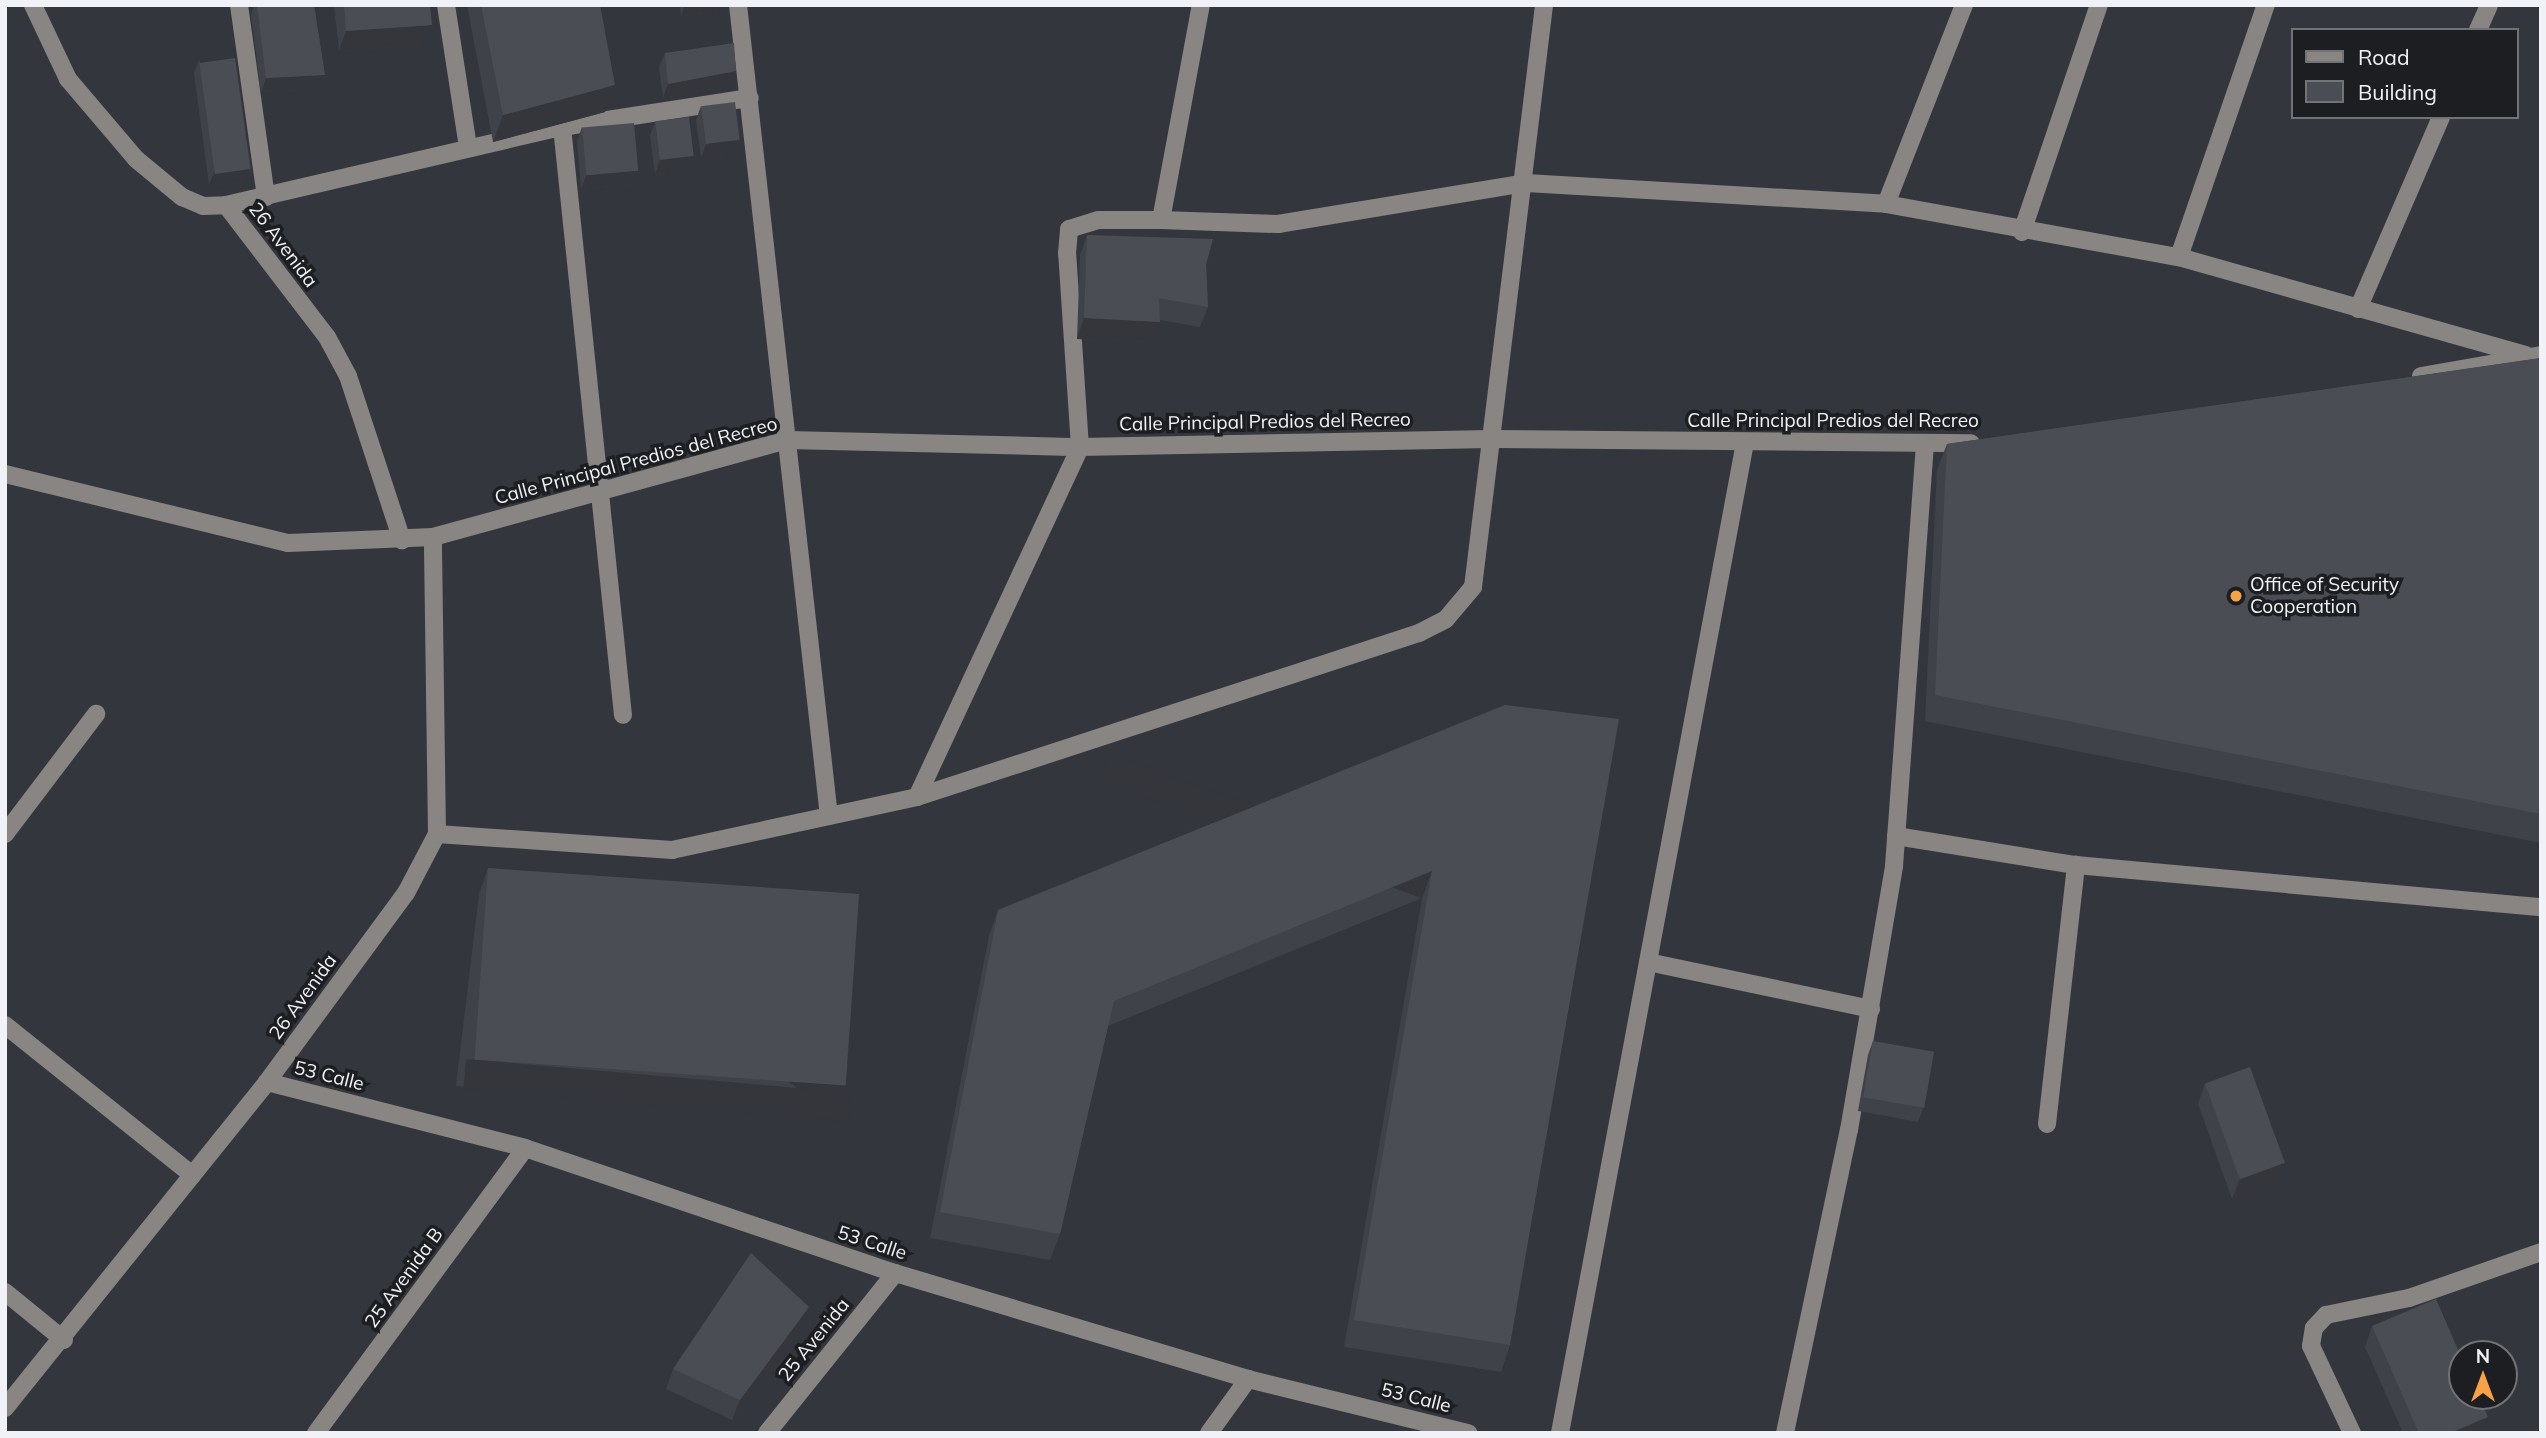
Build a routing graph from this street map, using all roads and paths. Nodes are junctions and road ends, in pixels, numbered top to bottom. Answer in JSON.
{"nodes":[{"id":1,"x":33,"y":5,"type":"edge"},
{"id":2,"x":239,"y":5,"type":"edge"},
{"id":3,"x":446,"y":5,"type":"edge"},
{"id":4,"x":738,"y":5,"type":"edge"},
{"id":5,"x":1201,"y":5,"type":"edge"},
{"id":6,"x":1544,"y":5,"type":"edge"},
{"id":7,"x":1964,"y":5,"type":"edge"},
{"id":8,"x":2099,"y":5,"type":"edge"},
{"id":9,"x":2266,"y":5,"type":"edge"},
{"id":10,"x":2489,"y":5,"type":"edge"},
{"id":11,"x":2479,"y":28,"type":"edge"},
{"id":12,"x":750,"y":98,"type":"junction"},
{"id":13,"x":2440,"y":119,"type":"edge"},
{"id":14,"x":562,"y":127,"type":"junction"},
{"id":15,"x":468,"y":147,"type":"junction"},
{"id":16,"x":1526,"y":183,"type":"junction"},
{"id":17,"x":266,"y":197,"type":"junction"},
{"id":18,"x":1886,"y":204,"type":"junction"},
{"id":19,"x":226,"y":205,"type":"junction"},
{"id":20,"x":1161,"y":220,"type":"junction"},
{"id":21,"x":2022,"y":232,"type":"junction"},
{"id":22,"x":2179,"y":257,"type":"junction"},
{"id":23,"x":2358,"y":309,"type":"junction"},
{"id":24,"x":2536,"y":356,"type":"edge"},
{"id":25,"x":2396,"y":380,"type":"edge"},
{"id":26,"x":1491,"y":439,"type":"junction"},
{"id":27,"x":788,"y":440,"type":"junction"},
{"id":28,"x":1988,"y":442,"type":"edge"},
{"id":29,"x":1745,"y":443,"type":"junction"},
{"id":30,"x":1925,"y":445,"type":"junction"},
{"id":31,"x":1080,"y":447,"type":"junction"},
{"id":32,"x":5,"y":474,"type":"edge"},
{"id":33,"x":601,"y":492,"type":"junction"},
{"id":34,"x":433,"y":537,"type":"junction"},
{"id":35,"x":402,"y":540,"type":"junction"},
{"id":36,"x":96,"y":714,"type":"dead end"},
{"id":37,"x":623,"y":715,"type":"dead end"},
{"id":38,"x":917,"y":797,"type":"junction"},
{"id":39,"x":829,"y":816,"type":"junction"},
{"id":40,"x":5,"y":834,"type":"edge"},
{"id":41,"x":438,"y":834,"type":"junction"},
{"id":42,"x":1896,"y":836,"type":"junction"},
{"id":43,"x":2076,"y":864,"type":"junction"},
{"id":44,"x":2541,"y":908,"type":"edge"},
{"id":45,"x":1648,"y":962,"type":"junction"},
{"id":46,"x":1871,"y":1009,"type":"junction"},
{"id":47,"x":5,"y":1025,"type":"edge"},
{"id":48,"x":267,"y":1082,"type":"junction"},
{"id":49,"x":2047,"y":1124,"type":"dead end"},
{"id":50,"x":525,"y":1148,"type":"junction"},
{"id":51,"x":192,"y":1175,"type":"junction"},
{"id":52,"x":2541,"y":1252,"type":"edge"},
{"id":53,"x":894,"y":1273,"type":"junction"},
{"id":54,"x":5,"y":1292,"type":"edge"},
{"id":55,"x":64,"y":1340,"type":"junction"},
{"id":56,"x":1248,"y":1379,"type":"junction"},
{"id":57,"x":5,"y":1408,"type":"edge"},
{"id":58,"x":316,"y":1433,"type":"edge"},
{"id":59,"x":767,"y":1433,"type":"edge"},
{"id":60,"x":1209,"y":1433,"type":"edge"},
{"id":61,"x":1468,"y":1433,"type":"edge"},
{"id":62,"x":1560,"y":1433,"type":"edge"},
{"id":63,"x":1785,"y":1433,"type":"edge"},
{"id":64,"x":2352,"y":1433,"type":"edge"}],
"edges":[{"from":1,"to":19,"type":"street","name":"26 Avenida"},
{"from":2,"to":17,"type":"street"},
{"from":3,"to":15,"type":"street"},
{"from":4,"to":12,"type":"street"},
{"from":5,"to":20,"type":"street"},
{"from":6,"to":16,"type":"street"},
{"from":7,"to":18,"type":"street"},
{"from":8,"to":21,"type":"street"},
{"from":9,"to":22,"type":"street"},
{"from":10,"to":11,"type":"street"},
{"from":12,"to":14,"type":"street"},
{"from":12,"to":27,"type":"street"},
{"from":13,"to":23,"type":"street"},
{"from":14,"to":15,"type":"street"},
{"from":14,"to":33,"type":"street"},
{"from":15,"to":17,"type":"street"},
{"from":16,"to":18,"type":"street"},
{"from":16,"to":20,"type":"street"},
{"from":16,"to":26,"type":"street"},
{"from":17,"to":19,"type":"street"},
{"from":18,"to":21,"type":"street"},
{"from":19,"to":35,"type":"street","name":"26 Avenida"},
{"from":20,"to":31,"type":"street"},
{"from":21,"to":22,"type":"street"},
{"from":22,"to":23,"type":"street"},
{"from":23,"to":24,"type":"street"},
{"from":24,"to":25,"type":"street"},
{"from":26,"to":29,"type":"street","name":"Calle Principal Predios del Recreo"},
{"from":26,"to":31,"type":"street","name":"Calle Principal Predios del Recreo"},
{"from":26,"to":38,"type":"street"},
{"from":27,"to":31,"type":"street","name":"Calle Principal Predios del Recreo"},
{"from":27,"to":33,"type":"street","name":"Calle Principal Predios del Recreo"},
{"from":27,"to":39,"type":"street"},
{"from":28,"to":30,"type":"street","name":"Calle Principal Predios del Recreo"},
{"from":29,"to":30,"type":"street","name":"Calle Principal Predios del Recreo"},
{"from":29,"to":45,"type":"street"},
{"from":30,"to":42,"type":"street"},
{"from":31,"to":38,"type":"street"},
{"from":32,"to":35,"type":"street","name":"Calle Principal Predios del Recreo"},
{"from":33,"to":34,"type":"street","name":"Calle Principal Predios del Recreo"},
{"from":33,"to":37,"type":"street"},
{"from":34,"to":35,"type":"street","name":"Calle Principal Predios del Recreo"},
{"from":34,"to":41,"type":"street","name":"26 Avenida"},
{"from":36,"to":40,"type":"street"},
{"from":38,"to":39,"type":"street"},
{"from":39,"to":41,"type":"street"},
{"from":41,"to":48,"type":"street","name":"26 Avenida"},
{"from":42,"to":43,"type":"street"},
{"from":42,"to":46,"type":"street"},
{"from":43,"to":44,"type":"street"},
{"from":43,"to":49,"type":"street"},
{"from":45,"to":46,"type":"street"},
{"from":45,"to":62,"type":"street"},
{"from":46,"to":63,"type":"street"},
{"from":47,"to":51,"type":"street"},
{"from":48,"to":50,"type":"street","name":"53 Calle"},
{"from":48,"to":51,"type":"street","name":"26 Avenida"},
{"from":50,"to":53,"type":"street","name":"53 Calle"},
{"from":50,"to":58,"type":"street","name":"25 Avenida B"},
{"from":51,"to":55,"type":"street","name":"26 Avenida"},
{"from":52,"to":64,"type":"street"},
{"from":53,"to":56,"type":"street","name":"53 Calle"},
{"from":53,"to":59,"type":"street","name":"25 Avenida"},
{"from":54,"to":55,"type":"street"},
{"from":55,"to":57,"type":"street","name":"26 Avenida"},
{"from":56,"to":60,"type":"street"},
{"from":56,"to":61,"type":"street","name":"53 Calle"}]}
